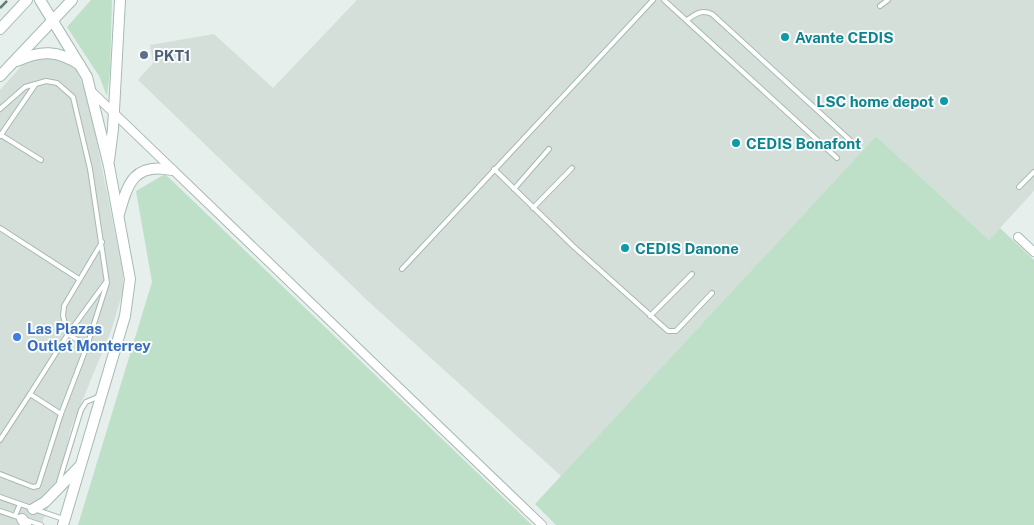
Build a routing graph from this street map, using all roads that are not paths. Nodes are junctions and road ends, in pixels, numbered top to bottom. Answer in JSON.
{"nodes":[{"id":1,"x":27,"y":0,"type":"edge"},
{"id":2,"x":40,"y":0,"type":"edge"},
{"id":3,"x":61,"y":0,"type":"edge"},
{"id":4,"x":72,"y":0,"type":"edge"},
{"id":5,"x":120,"y":0,"type":"edge"},
{"id":6,"x":653,"y":0,"type":"edge"},
{"id":7,"x":664,"y":0,"type":"edge"},
{"id":8,"x":888,"y":0,"type":"edge"},
{"id":9,"x":880,"y":6,"type":"dead end"},
{"id":10,"x":52,"y":19,"type":"junction"},
{"id":11,"x":687,"y":20,"type":"junction"},
{"id":12,"x":0,"y":28,"type":"edge"},
{"id":13,"x":11,"y":64,"type":"junction"},
{"id":14,"x":83,"y":68,"type":"junction"},
{"id":15,"x":0,"y":76,"type":"edge"},
{"id":16,"x":34,"y":85,"type":"junction"},
{"id":17,"x":91,"y":91,"type":"junction"},
{"id":18,"x":0,"y":109,"type":"edge"},
{"id":19,"x":114,"y":114,"type":"junction"},
{"id":20,"x":0,"y":135,"type":"edge"},
{"id":21,"x":852,"y":142,"type":"dead end"},
{"id":22,"x":549,"y":149,"type":"dead end"},
{"id":23,"x":837,"y":158,"type":"dead end"},
{"id":24,"x":41,"y":160,"type":"dead end"},
{"id":25,"x":109,"y":166,"type":"junction"},
{"id":26,"x":572,"y":168,"type":"dead end"},
{"id":27,"x":172,"y":170,"type":"junction"},
{"id":28,"x":494,"y":170,"type":"junction"},
{"id":29,"x":1034,"y":172,"type":"edge"},
{"id":30,"x":1019,"y":187,"type":"dead end"},
{"id":31,"x":514,"y":189,"type":"junction"},
{"id":32,"x":533,"y":208,"type":"junction"},
{"id":33,"x":119,"y":215,"type":"junction"},
{"id":34,"x":0,"y":228,"type":"edge"},
{"id":35,"x":1018,"y":237,"type":"dead end"},
{"id":36,"x":102,"y":242,"type":"junction"},
{"id":37,"x":1034,"y":252,"type":"edge"},
{"id":38,"x":402,"y":269,"type":"dead end"},
{"id":39,"x":692,"y":274,"type":"dead end"},
{"id":40,"x":79,"y":279,"type":"junction"},
{"id":41,"x":108,"y":280,"type":"junction"},
{"id":42,"x":712,"y":293,"type":"dead end"},
{"id":43,"x":650,"y":316,"type":"junction"},
{"id":44,"x":68,"y":334,"type":"junction"},
{"id":45,"x":87,"y":346,"type":"junction"},
{"id":46,"x":30,"y":394,"type":"junction"},
{"id":47,"x":102,"y":395,"type":"junction"},
{"id":48,"x":61,"y":414,"type":"junction"},
{"id":49,"x":0,"y":440,"type":"edge"},
{"id":50,"x":82,"y":464,"type":"junction"},
{"id":51,"x":0,"y":474,"type":"edge"},
{"id":52,"x":55,"y":493,"type":"junction"},
{"id":53,"x":0,"y":497,"type":"edge"},
{"id":54,"x":20,"y":504,"type":"junction"},
{"id":55,"x":33,"y":508,"type":"junction"},
{"id":56,"x":0,"y":511,"type":"edge"},
{"id":57,"x":21,"y":520,"type":"edge"},
{"id":58,"x":64,"y":522,"type":"edge"},
{"id":59,"x":41,"y":525,"type":"edge"},
{"id":60,"x":542,"y":525,"type":"edge"}],
"edges":[{"from":1,"to":12,"type":"street"},
{"from":2,"to":10,"type":"street"},
{"from":3,"to":10,"type":"street"},
{"from":4,"to":10,"type":"street"},
{"from":5,"to":19,"type":"street"},
{"from":6,"to":28,"type":"lane"},
{"from":7,"to":11,"type":"lane"},
{"from":8,"to":9,"type":"lane"},
{"from":10,"to":13,"type":"street"},
{"from":10,"to":14,"type":"street"},
{"from":11,"to":21,"type":"lane"},
{"from":11,"to":23,"type":"lane"},
{"from":13,"to":14,"type":"street"},
{"from":13,"to":15,"type":"street"},
{"from":14,"to":17,"type":"street"},
{"from":16,"to":18,"type":"lane"},
{"from":16,"to":20,"type":"lane"},
{"from":16,"to":36,"type":"lane"},
{"from":17,"to":19,"type":"street"},
{"from":17,"to":25,"type":"street"},
{"from":19,"to":25,"type":"street"},
{"from":19,"to":27,"type":"street"},
{"from":20,"to":24,"type":"lane"},
{"from":22,"to":31,"type":"lane"},
{"from":25,"to":33,"type":"street"},
{"from":26,"to":32,"type":"lane"},
{"from":27,"to":33,"type":"street"},
{"from":27,"to":60,"type":"street"},
{"from":28,"to":31,"type":"lane"},
{"from":28,"to":38,"type":"lane"},
{"from":29,"to":30,"type":"lane"},
{"from":31,"to":32,"type":"lane"},
{"from":32,"to":43,"type":"lane"},
{"from":33,"to":47,"type":"street"},
{"from":34,"to":40,"type":"lane"},
{"from":35,"to":37,"type":"street"},
{"from":36,"to":40,"type":"lane"},
{"from":36,"to":41,"type":"lane"},
{"from":39,"to":43,"type":"lane"},
{"from":40,"to":44,"type":"lane"},
{"from":41,"to":44,"type":"lane"},
{"from":41,"to":45,"type":"lane"},
{"from":42,"to":43,"type":"lane"},
{"from":44,"to":45,"type":"lane"},
{"from":44,"to":46,"type":"lane"},
{"from":45,"to":48,"type":"lane"},
{"from":46,"to":48,"type":"lane"},
{"from":46,"to":49,"type":"lane"},
{"from":47,"to":50,"type":"street"},
{"from":47,"to":52,"type":"lane"},
{"from":48,"to":51,"type":"lane"},
{"from":50,"to":52,"type":"street"},
{"from":50,"to":58,"type":"street"},
{"from":52,"to":55,"type":"street"},
{"from":53,"to":54,"type":"lane"},
{"from":54,"to":55,"type":"lane"},
{"from":54,"to":57,"type":"lane"},
{"from":55,"to":58,"type":"lane"},
{"from":56,"to":57,"type":"lane"},
{"from":57,"to":59,"type":"lane"}]}
